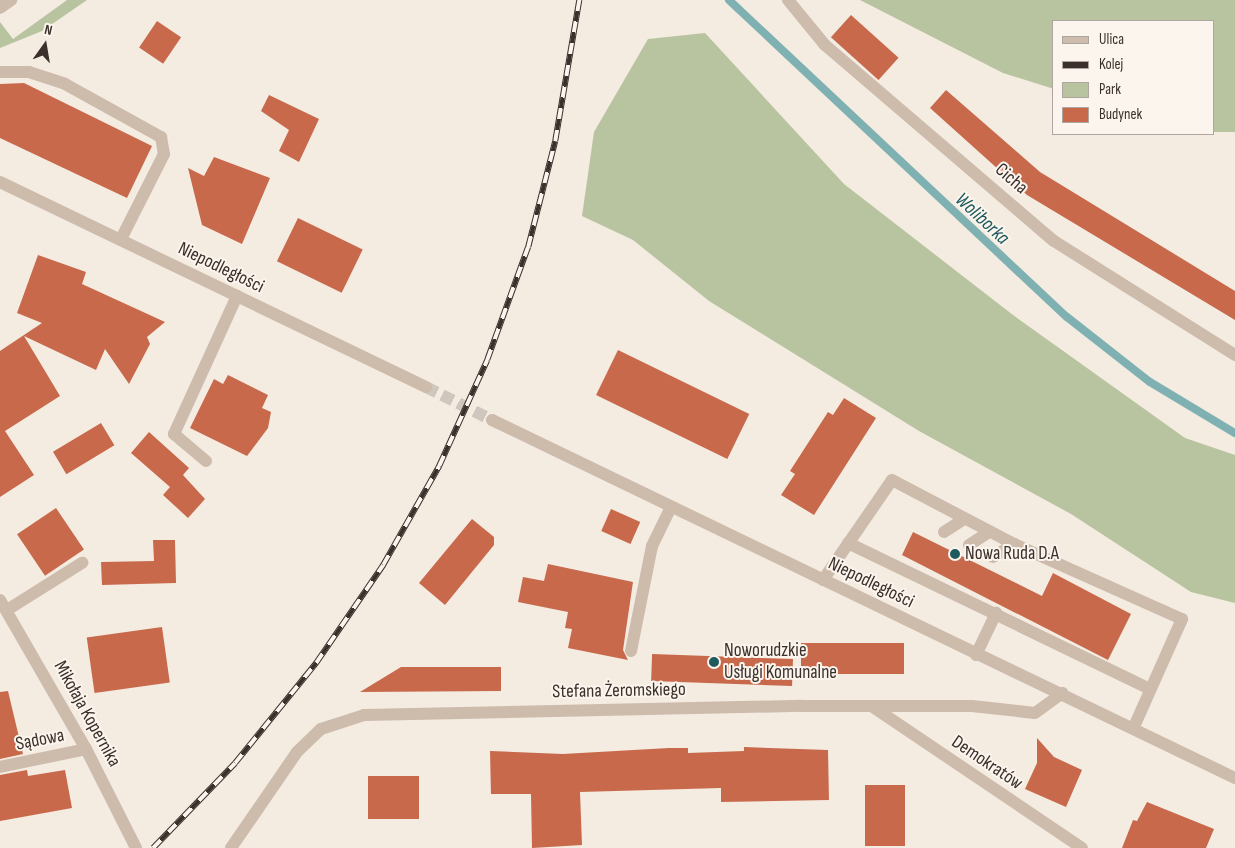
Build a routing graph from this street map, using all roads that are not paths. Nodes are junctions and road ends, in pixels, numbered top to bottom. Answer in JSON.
{"nodes":[{"id":1,"x":11,"y":0,"type":"edge"},
{"id":2,"x":788,"y":0,"type":"edge"},
{"id":3,"x":0,"y":8,"type":"edge"},
{"id":4,"x":0,"y":72,"type":"edge"},
{"id":5,"x":0,"y":182,"type":"edge"},
{"id":6,"x":121,"y":239,"type":"junction"},
{"id":7,"x":237,"y":296,"type":"junction"},
{"id":8,"x":1235,"y":355,"type":"edge"},
{"id":9,"x":426,"y":388,"type":"tunnel mouth"},
{"id":10,"x":492,"y":420,"type":"tunnel mouth"},
{"id":11,"x":206,"y":461,"type":"dead end"},
{"id":12,"x":671,"y":507,"type":"junction"},
{"id":13,"x":964,"y":519,"type":"junction"},
{"id":14,"x":944,"y":532,"type":"dead end"},
{"id":15,"x":990,"y":532,"type":"junction"},
{"id":16,"x":848,"y":543,"type":"junction"},
{"id":17,"x":1014,"y":544,"type":"junction"},
{"id":18,"x":969,"y":545,"type":"dead end"},
{"id":19,"x":993,"y":557,"type":"dead end"},
{"id":20,"x":82,"y":564,"type":"dead end"},
{"id":21,"x":823,"y":580,"type":"junction"},
{"id":22,"x":3,"y":605,"type":"edge"},
{"id":23,"x":996,"y":613,"type":"junction"},
{"id":24,"x":631,"y":651,"type":"dead end"},
{"id":25,"x":976,"y":655,"type":"junction"},
{"id":26,"x":1150,"y":689,"type":"junction"},
{"id":27,"x":1063,"y":694,"type":"junction"},
{"id":28,"x":872,"y":707,"type":"junction"},
{"id":29,"x":1133,"y":729,"type":"junction"},
{"id":30,"x":86,"y":749,"type":"junction"},
{"id":31,"x":0,"y":767,"type":"edge"},
{"id":32,"x":1235,"y":778,"type":"edge"},
{"id":33,"x":136,"y":848,"type":"edge"},
{"id":34,"x":230,"y":848,"type":"edge"},
{"id":35,"x":1082,"y":848,"type":"edge"}],
"edges":[{"from":1,"to":3,"type":"street"},
{"from":2,"to":8,"type":"street","name":"Cicha"},
{"from":4,"to":6,"type":"street"},
{"from":5,"to":6,"type":"street","name":"Niepodległości"},
{"from":6,"to":7,"type":"street","name":"Niepodległości"},
{"from":7,"to":9,"type":"street","name":"Niepodległości"},
{"from":7,"to":11,"type":"street"},
{"from":10,"to":12,"type":"street","name":"Niepodległości"},
{"from":12,"to":21,"type":"street","name":"Niepodległości"},
{"from":12,"to":24,"type":"street"},
{"from":13,"to":14,"type":"street"},
{"from":13,"to":15,"type":"street"},
{"from":13,"to":16,"type":"street"},
{"from":15,"to":17,"type":"street"},
{"from":15,"to":18,"type":"street"},
{"from":16,"to":21,"type":"street"},
{"from":16,"to":23,"type":"street"},
{"from":17,"to":19,"type":"street"},
{"from":17,"to":26,"type":"street"},
{"from":20,"to":22,"type":"street"},
{"from":21,"to":25,"type":"street","name":"Niepodległości"},
{"from":22,"to":30,"type":"street","name":"Mikołaja Kopernika"},
{"from":23,"to":25,"type":"street"},
{"from":23,"to":26,"type":"street"},
{"from":25,"to":27,"type":"street","name":"Niepodległości"},
{"from":26,"to":29,"type":"street"},
{"from":27,"to":28,"type":"street","name":"Stefana Żeromskiego"},
{"from":27,"to":29,"type":"street","name":"Niepodległości"},
{"from":28,"to":34,"type":"street","name":"Stefana Żeromskiego"},
{"from":28,"to":35,"type":"street","name":"Demokratów"},
{"from":29,"to":32,"type":"street","name":"Niepodległości"},
{"from":30,"to":31,"type":"street","name":"Sądowa"},
{"from":30,"to":33,"type":"street","name":"Mikołaja Kopernika"}]}
